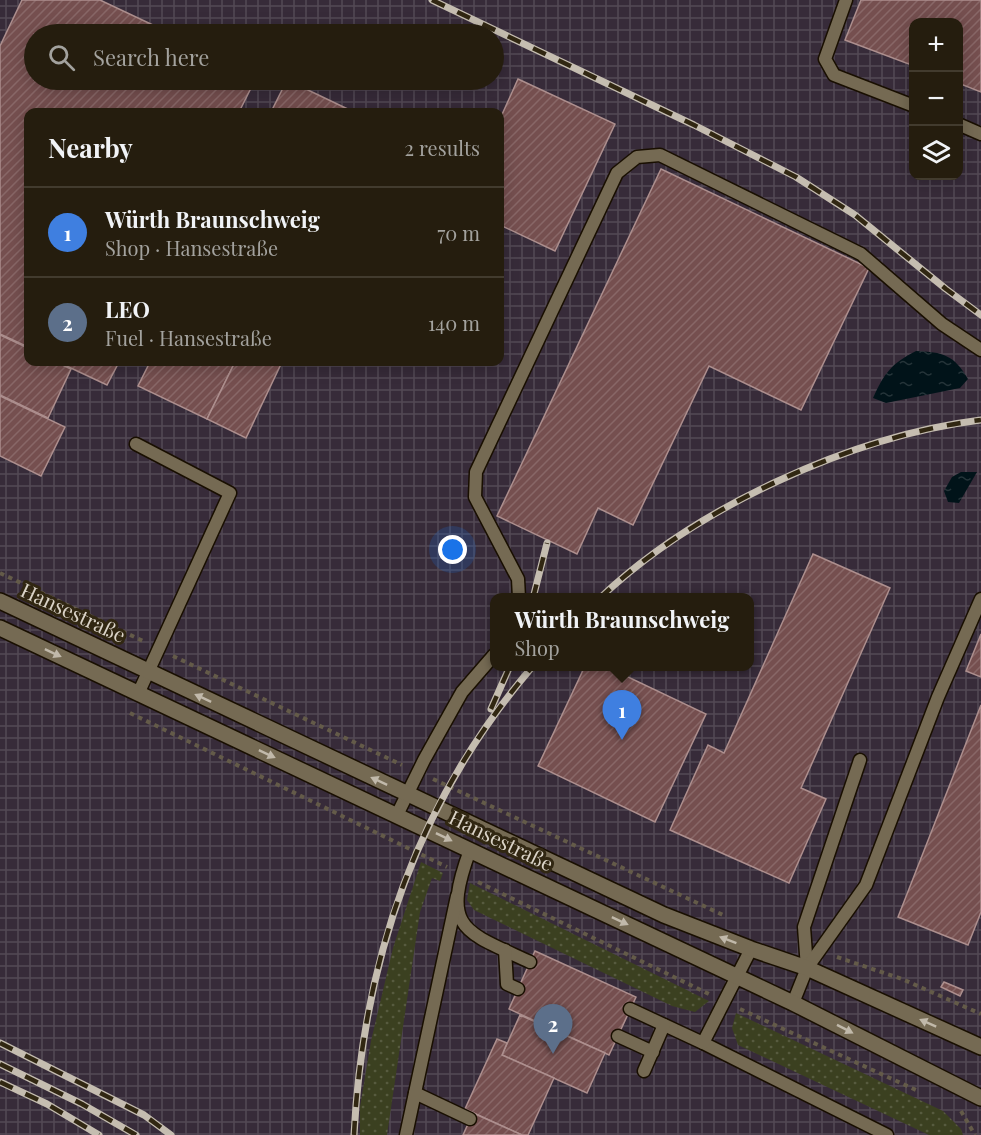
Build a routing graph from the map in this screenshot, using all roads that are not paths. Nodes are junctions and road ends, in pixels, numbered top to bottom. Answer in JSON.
{"nodes":[{"id":1,"x":846,"y":0,"type":"edge"},
{"id":2,"x":909,"y":104,"type":"edge"},
{"id":3,"x":963,"y":126,"type":"edge"},
{"id":4,"x":981,"y":134,"type":"edge"},
{"id":5,"x":981,"y":350,"type":"edge"},
{"id":6,"x":136,"y":444,"type":"dead end"},
{"id":7,"x":519,"y":593,"type":"edge"},
{"id":8,"x":981,"y":599,"type":"edge"},
{"id":9,"x":0,"y":601,"type":"edge"},
{"id":10,"x":0,"y":628,"type":"edge"},
{"id":11,"x":490,"y":661,"type":"edge"},
{"id":12,"x":148,"y":671,"type":"junction"},
{"id":13,"x":138,"y":694,"type":"junction"},
{"id":14,"x":860,"y":760,"type":"dead end"},
{"id":15,"x":408,"y":795,"type":"junction"},
{"id":16,"x":397,"y":815,"type":"junction"},
{"id":17,"x":470,"y":850,"type":"junction"},
{"id":18,"x":457,"y":896,"type":"junction"},
{"id":19,"x":751,"y":949,"type":"junction"},
{"id":20,"x":505,"y":950,"type":"junction"},
{"id":21,"x":530,"y":962,"type":"dead end"},
{"id":22,"x":807,"y":968,"type":"junction"},
{"id":23,"x":738,"y":977,"type":"junction"},
{"id":24,"x":518,"y":989,"type":"dead end"},
{"id":25,"x":793,"y":1003,"type":"junction"},
{"id":26,"x":630,"y":1009,"type":"dead end"},
{"id":27,"x":664,"y":1025,"type":"junction"},
{"id":28,"x":618,"y":1036,"type":"dead end"},
{"id":29,"x":704,"y":1043,"type":"junction"},
{"id":30,"x":981,"y":1047,"type":"edge"},
{"id":31,"x":653,"y":1052,"type":"junction"},
{"id":32,"x":644,"y":1071,"type":"dead end"},
{"id":33,"x":415,"y":1093,"type":"junction"},
{"id":34,"x":981,"y":1098,"type":"edge"},
{"id":35,"x":470,"y":1119,"type":"dead end"},
{"id":36,"x":406,"y":1135,"type":"edge"},
{"id":37,"x":887,"y":1135,"type":"edge"}],
"edges":[{"from":1,"to":2,"type":"lane"},
{"from":3,"to":4,"type":"lane"},
{"from":5,"to":7,"type":"lane"},
{"from":6,"to":12,"type":"lane"},
{"from":8,"to":22,"type":"lane"},
{"from":9,"to":12,"type":"main road","name":"Hansestraße"},
{"from":10,"to":13,"type":"main road","name":"Hansestraße","one_way":true},
{"from":11,"to":15,"type":"lane"},
{"from":12,"to":13,"type":"lane"},
{"from":15,"to":12,"type":"main road","name":"Hansestraße","one_way":true},
{"from":13,"to":16,"type":"main road","name":"Hansestraße","one_way":true},
{"from":14,"to":22,"type":"lane"},
{"from":15,"to":16,"type":"lane"},
{"from":19,"to":15,"type":"main road","name":"Hansestraße","one_way":true},
{"from":16,"to":17,"type":"main road","name":"Hansestraße","one_way":true},
{"from":17,"to":18,"type":"lane"},
{"from":17,"to":23,"type":"main road","name":"Hansestraße","one_way":true},
{"from":18,"to":20,"type":"lane"},
{"from":18,"to":33,"type":"lane"},
{"from":19,"to":22,"type":"main road","name":"Hansestraße"},
{"from":19,"to":23,"type":"lane"},
{"from":20,"to":21,"type":"lane"},
{"from":20,"to":24,"type":"lane"},
{"from":22,"to":25,"type":"lane"},
{"from":30,"to":22,"type":"main road","name":"Hansestraße","one_way":true},
{"from":23,"to":25,"type":"main road","name":"Hansestraße"},
{"from":23,"to":29,"type":"lane"},
{"from":25,"to":34,"type":"main road","name":"Hansestraße","one_way":true},
{"from":26,"to":27,"type":"lane"},
{"from":27,"to":29,"type":"lane"},
{"from":27,"to":31,"type":"lane"},
{"from":28,"to":31,"type":"lane"},
{"from":29,"to":37,"type":"lane"},
{"from":31,"to":32,"type":"lane"},
{"from":33,"to":35,"type":"lane"},
{"from":33,"to":36,"type":"lane"}]}
